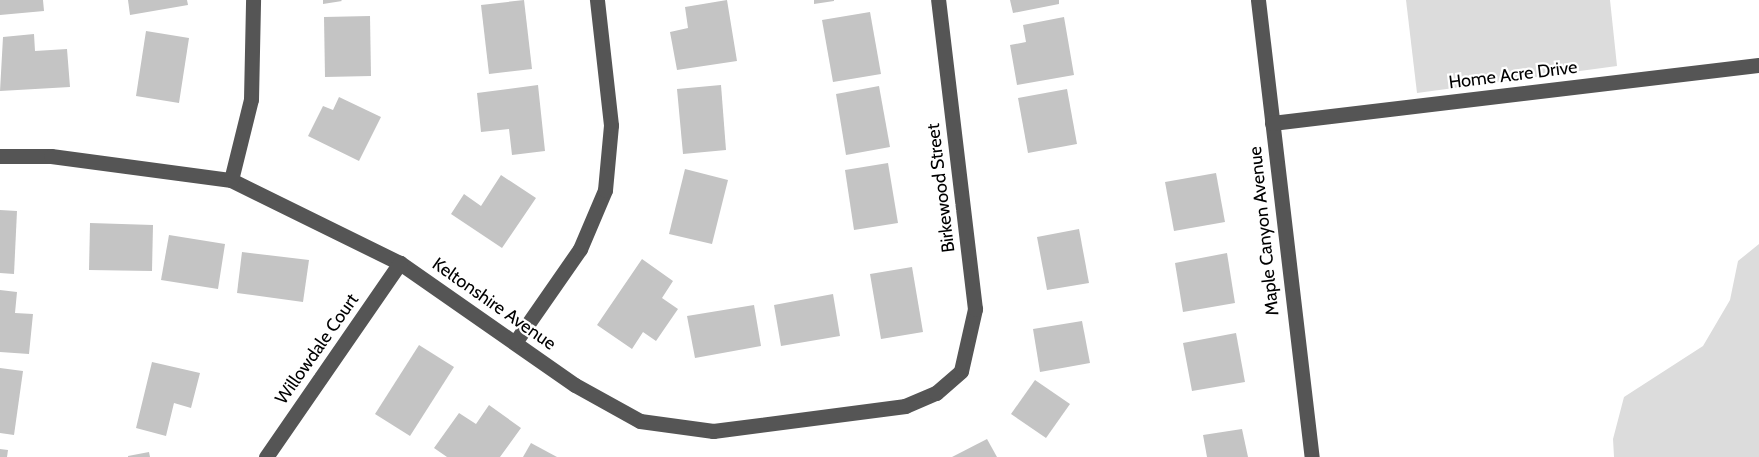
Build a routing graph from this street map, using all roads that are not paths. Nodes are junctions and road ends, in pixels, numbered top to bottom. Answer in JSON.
{"nodes":[{"id":1,"x":253,"y":0,"type":"edge"},
{"id":2,"x":597,"y":0,"type":"edge"},
{"id":3,"x":938,"y":0,"type":"edge"},
{"id":4,"x":1258,"y":0,"type":"edge"},
{"id":5,"x":1759,"y":65,"type":"edge"},
{"id":6,"x":1272,"y":123,"type":"junction"},
{"id":7,"x":0,"y":156,"type":"edge"},
{"id":8,"x":231,"y":180,"type":"junction"},
{"id":9,"x":400,"y":263,"type":"junction"},
{"id":10,"x":516,"y":341,"type":"junction"},
{"id":11,"x":961,"y":371,"type":"joint"},
{"id":12,"x":266,"y":457,"type":"edge"},
{"id":13,"x":1312,"y":457,"type":"edge"}],
"edges":[{"from":1,"to":8,"type":"street"},
{"from":2,"to":10,"type":"street"},
{"from":3,"to":11,"type":"street","name":"Birkewood Street"},
{"from":4,"to":6,"type":"street","name":"Maple Canyon Avenue"},
{"from":5,"to":6,"type":"street","name":"Home Acre Drive"},
{"from":6,"to":13,"type":"street","name":"Maple Canyon Avenue"},
{"from":7,"to":8,"type":"street","name":"Keltonshire Avenue"},
{"from":8,"to":9,"type":"street","name":"Keltonshire Avenue"},
{"from":9,"to":10,"type":"street","name":"Keltonshire Avenue"},
{"from":9,"to":12,"type":"street","name":"Willowdale Court"},
{"from":10,"to":11,"type":"street","name":"Keltonshire Avenue"}]}
